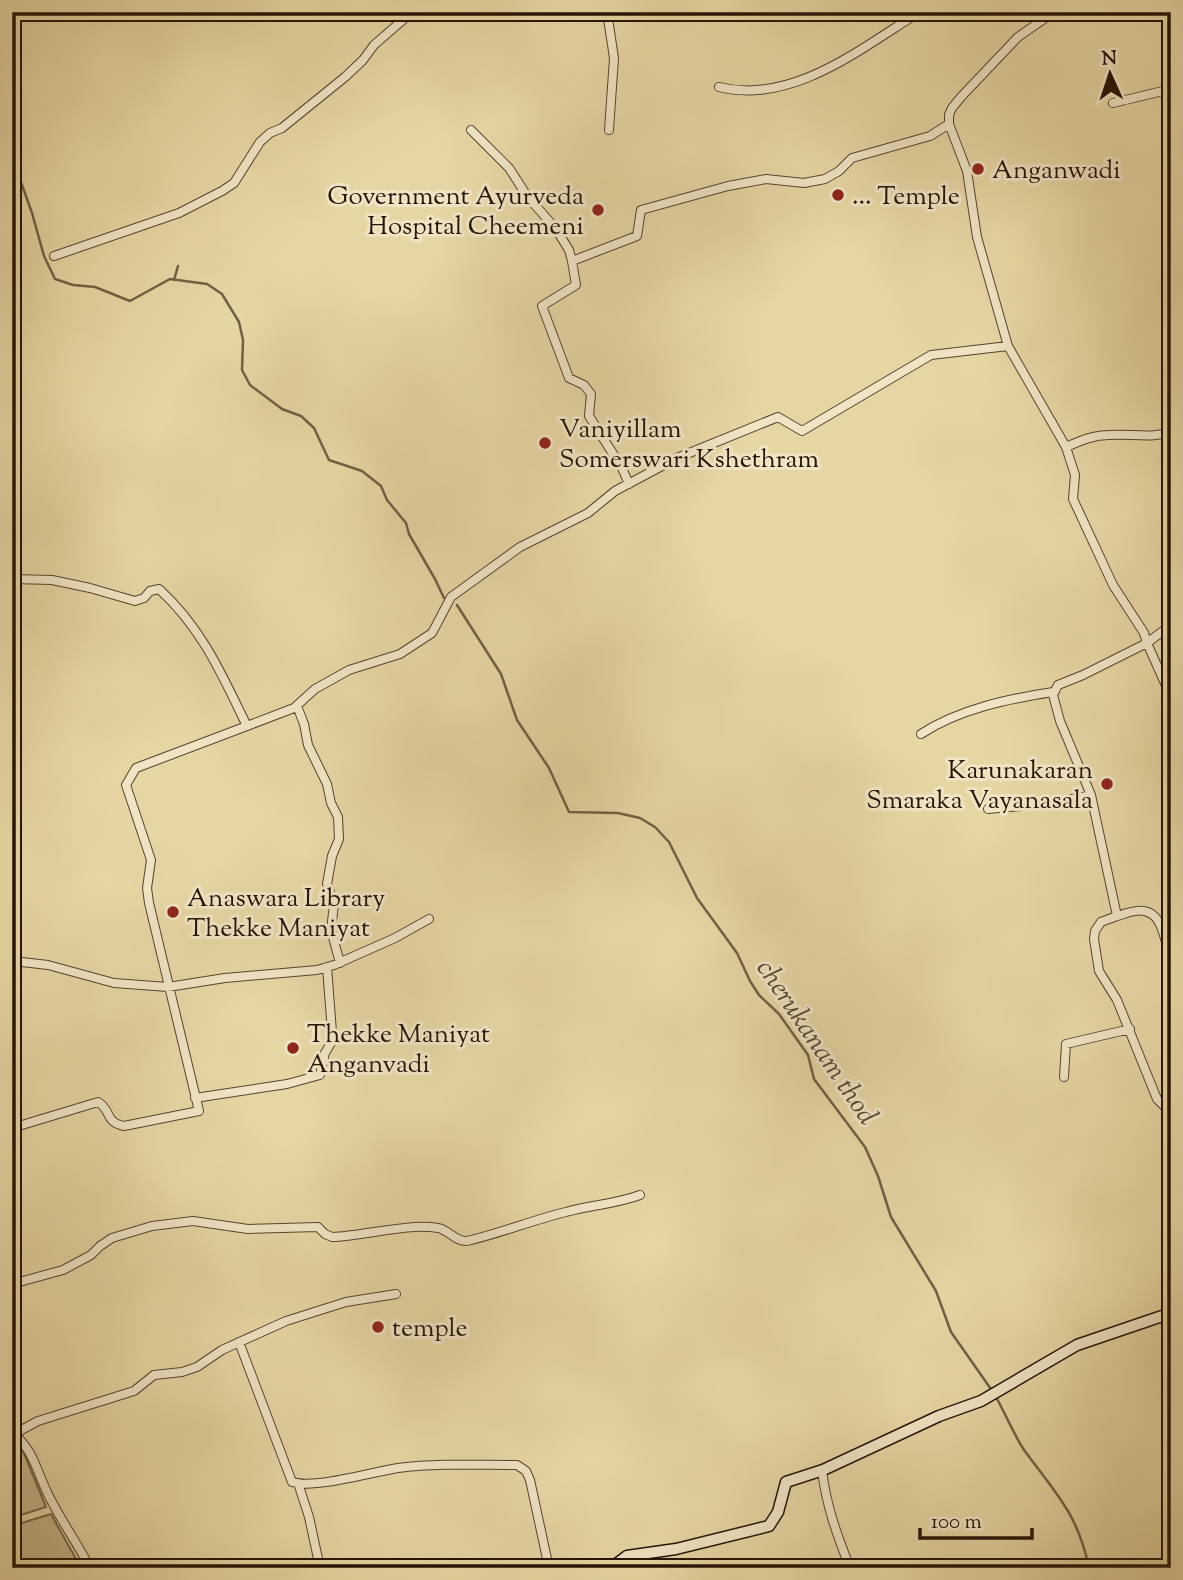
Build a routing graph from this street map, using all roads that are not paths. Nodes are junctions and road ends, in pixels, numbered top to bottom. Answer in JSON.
{"nodes":[{"id":1,"x":412,"y":12,"type":"edge"},
{"id":2,"x":607,"y":12,"type":"edge"},
{"id":3,"x":1054,"y":12,"type":"edge"},
{"id":4,"x":918,"y":13,"type":"edge"},
{"id":5,"x":719,"y":87,"type":"dead end"},
{"id":6,"x":1171,"y":89,"type":"edge"},
{"id":7,"x":1113,"y":103,"type":"dead end"},
{"id":8,"x":949,"y":124,"type":"junction"},
{"id":9,"x":471,"y":130,"type":"dead end"},
{"id":10,"x":609,"y":130,"type":"dead end"},
{"id":11,"x":54,"y":256,"type":"dead end"},
{"id":12,"x":572,"y":261,"type":"junction"},
{"id":13,"x":1008,"y":346,"type":"junction"},
{"id":14,"x":1171,"y":432,"type":"edge"},
{"id":15,"x":1066,"y":447,"type":"junction"},
{"id":16,"x":629,"y":484,"type":"junction"},
{"id":17,"x":12,"y":579,"type":"edge"},
{"id":18,"x":1171,"y":625,"type":"edge"},
{"id":19,"x":1147,"y":643,"type":"junction"},
{"id":20,"x":1053,"y":692,"type":"junction"},
{"id":21,"x":1171,"y":697,"type":"edge"},
{"id":22,"x":297,"y":706,"type":"junction"},
{"id":23,"x":247,"y":726,"type":"junction"},
{"id":24,"x":921,"y":734,"type":"dead end"},
{"id":25,"x":1091,"y":795,"type":"junction"},
{"id":26,"x":988,"y":809,"type":"dead end"},
{"id":27,"x":1117,"y":916,"type":"junction"},
{"id":28,"x":429,"y":919,"type":"dead end"},
{"id":29,"x":12,"y":945,"type":"edge"},
{"id":30,"x":1171,"y":957,"type":"edge"},
{"id":31,"x":13,"y":961,"type":"edge"},
{"id":32,"x":340,"y":963,"type":"junction"},
{"id":33,"x":327,"y":967,"type":"junction"},
{"id":34,"x":168,"y":986,"type":"junction"},
{"id":35,"x":1130,"y":1029,"type":"junction"},
{"id":36,"x":1064,"y":1077,"type":"dead end"},
{"id":37,"x":195,"y":1098,"type":"junction"},
{"id":38,"x":1171,"y":1113,"type":"edge"},
{"id":39,"x":12,"y":1128,"type":"edge"},
{"id":40,"x":640,"y":1195,"type":"dead end"},
{"id":41,"x":12,"y":1284,"type":"edge"},
{"id":42,"x":396,"y":1294,"type":"dead end"},
{"id":43,"x":1171,"y":1313,"type":"edge"},
{"id":44,"x":239,"y":1342,"type":"junction"},
{"id":45,"x":13,"y":1433,"type":"edge"},
{"id":46,"x":822,"y":1470,"type":"junction"},
{"id":47,"x":298,"y":1483,"type":"junction"},
{"id":48,"x":90,"y":1568,"type":"edge"},
{"id":49,"x":320,"y":1568,"type":"edge"},
{"id":50,"x":549,"y":1568,"type":"edge"},
{"id":51,"x":611,"y":1568,"type":"edge"},
{"id":52,"x":850,"y":1568,"type":"edge"}],
"edges":[{"from":1,"to":11,"type":"street"},
{"from":2,"to":10,"type":"street"},
{"from":3,"to":8,"type":"street"},
{"from":4,"to":5,"type":"street"},
{"from":6,"to":7,"type":"street"},
{"from":8,"to":12,"type":"street"},
{"from":8,"to":13,"type":"street"},
{"from":9,"to":12,"type":"street"},
{"from":12,"to":16,"type":"street"},
{"from":13,"to":15,"type":"street"},
{"from":13,"to":16,"type":"street"},
{"from":14,"to":15,"type":"street"},
{"from":15,"to":19,"type":"street"},
{"from":16,"to":22,"type":"street"},
{"from":17,"to":23,"type":"street"},
{"from":18,"to":19,"type":"street"},
{"from":19,"to":20,"type":"street"},
{"from":19,"to":21,"type":"street"},
{"from":20,"to":24,"type":"street"},
{"from":20,"to":25,"type":"street"},
{"from":22,"to":23,"type":"street"},
{"from":22,"to":32,"type":"street"},
{"from":23,"to":34,"type":"street"},
{"from":25,"to":26,"type":"street"},
{"from":25,"to":27,"type":"street"},
{"from":27,"to":30,"type":"street"},
{"from":27,"to":35,"type":"street"},
{"from":28,"to":32,"type":"street"},
{"from":29,"to":31,"type":"street"},
{"from":31,"to":34,"type":"street"},
{"from":32,"to":33,"type":"street"},
{"from":33,"to":34,"type":"street"},
{"from":33,"to":37,"type":"street"},
{"from":34,"to":37,"type":"street"},
{"from":35,"to":36,"type":"street"},
{"from":35,"to":38,"type":"street"},
{"from":37,"to":39,"type":"street"},
{"from":40,"to":41,"type":"street"},
{"from":42,"to":44,"type":"street"},
{"from":43,"to":46,"type":"street"},
{"from":44,"to":45,"type":"street"},
{"from":44,"to":47,"type":"street"},
{"from":45,"to":48,"type":"street"},
{"from":46,"to":51,"type":"street"},
{"from":46,"to":52,"type":"street"},
{"from":47,"to":49,"type":"street"},
{"from":47,"to":50,"type":"street"}]}
